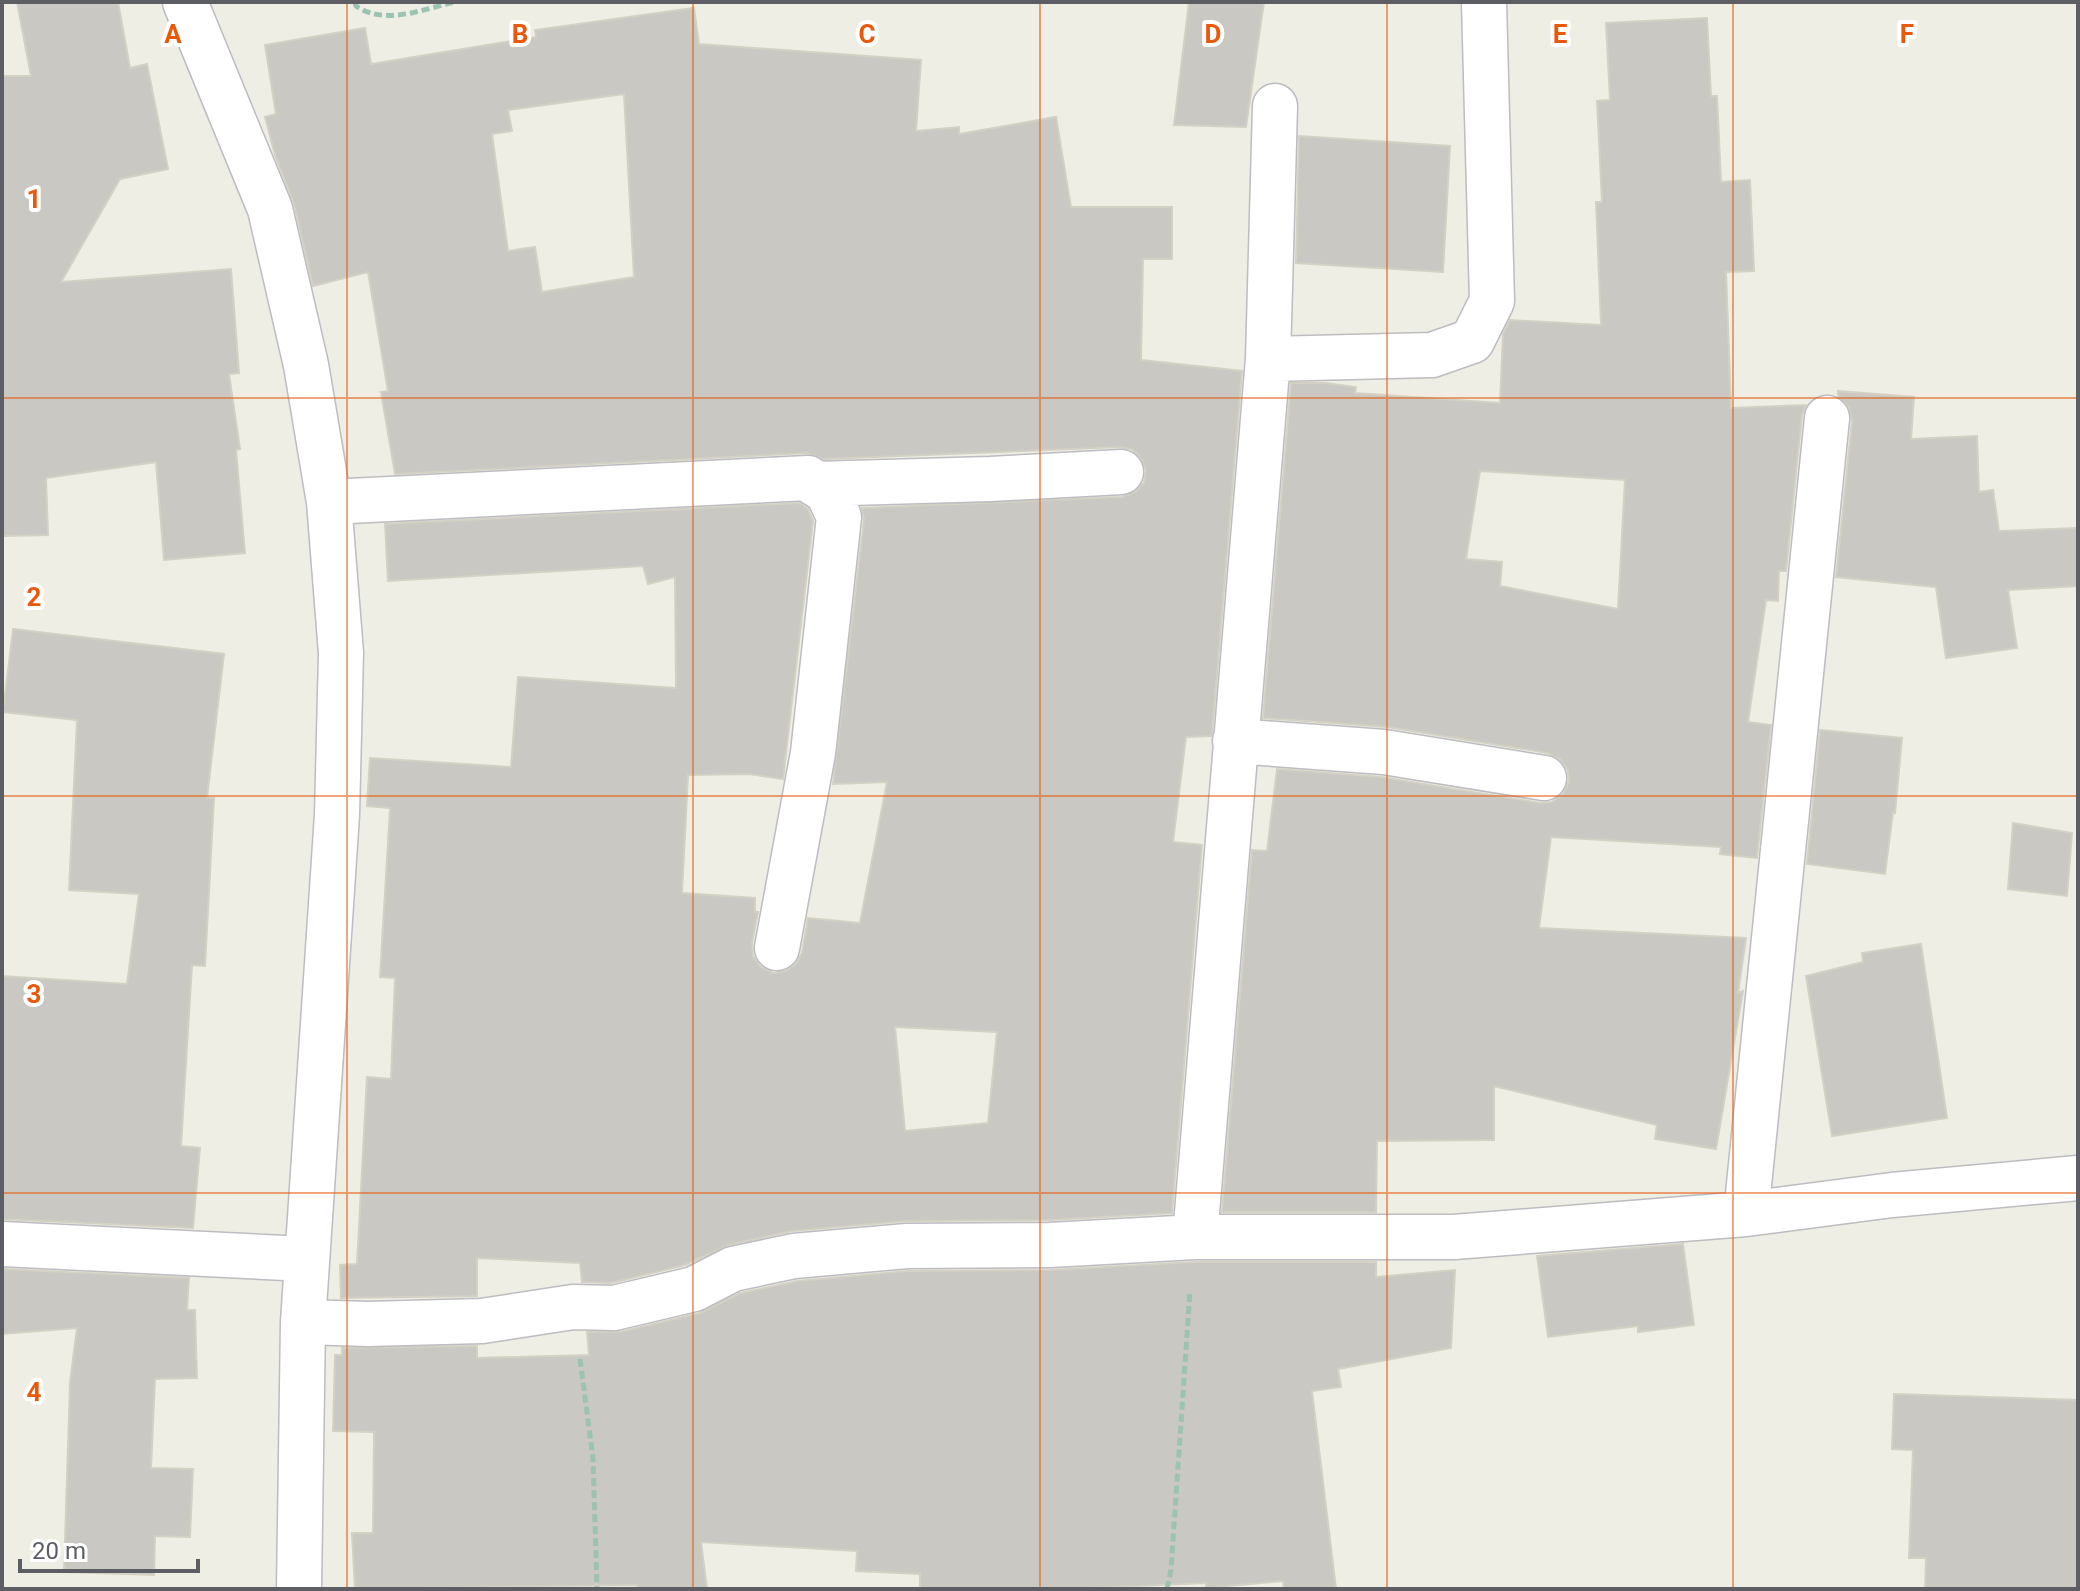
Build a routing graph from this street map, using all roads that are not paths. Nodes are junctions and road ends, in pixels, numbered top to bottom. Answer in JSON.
{"nodes":[{"id":1,"x":185,"y":2,"type":"edge"},
{"id":2,"x":1484,"y":2,"type":"edge"},
{"id":3,"x":1275,"y":106,"type":"dead end"},
{"id":4,"x":1268,"y":359,"type":"junction"},
{"id":5,"x":1827,"y":418,"type":"dead end"},
{"id":6,"x":1121,"y":472,"type":"dead end"},
{"id":7,"x":815,"y":484,"type":"junction"},
{"id":8,"x":329,"y":502,"type":"junction"},
{"id":9,"x":1235,"y":741,"type":"junction"},
{"id":10,"x":1544,"y":778,"type":"dead end"},
{"id":11,"x":777,"y":948,"type":"dead end"},
{"id":12,"x":2078,"y":1178,"type":"edge"},
{"id":13,"x":1746,"y":1214,"type":"junction"},
{"id":14,"x":1195,"y":1237,"type":"junction"},
{"id":15,"x":2,"y":1244,"type":"edge"},
{"id":16,"x":306,"y":1259,"type":"junction"},
{"id":17,"x":303,"y":1322,"type":"junction"},
{"id":18,"x":299,"y":1589,"type":"edge"}],
"edges":[{"from":1,"to":8,"type":"street"},
{"from":2,"to":4,"type":"street"},
{"from":3,"to":4,"type":"street"},
{"from":4,"to":9,"type":"street"},
{"from":5,"to":13,"type":"street"},
{"from":6,"to":7,"type":"street"},
{"from":7,"to":8,"type":"street"},
{"from":7,"to":11,"type":"street"},
{"from":8,"to":16,"type":"street"},
{"from":9,"to":10,"type":"street"},
{"from":9,"to":14,"type":"street"},
{"from":12,"to":13,"type":"street"},
{"from":13,"to":14,"type":"street"},
{"from":14,"to":17,"type":"street"},
{"from":15,"to":16,"type":"street"},
{"from":16,"to":17,"type":"street"},
{"from":17,"to":18,"type":"street"}]}
